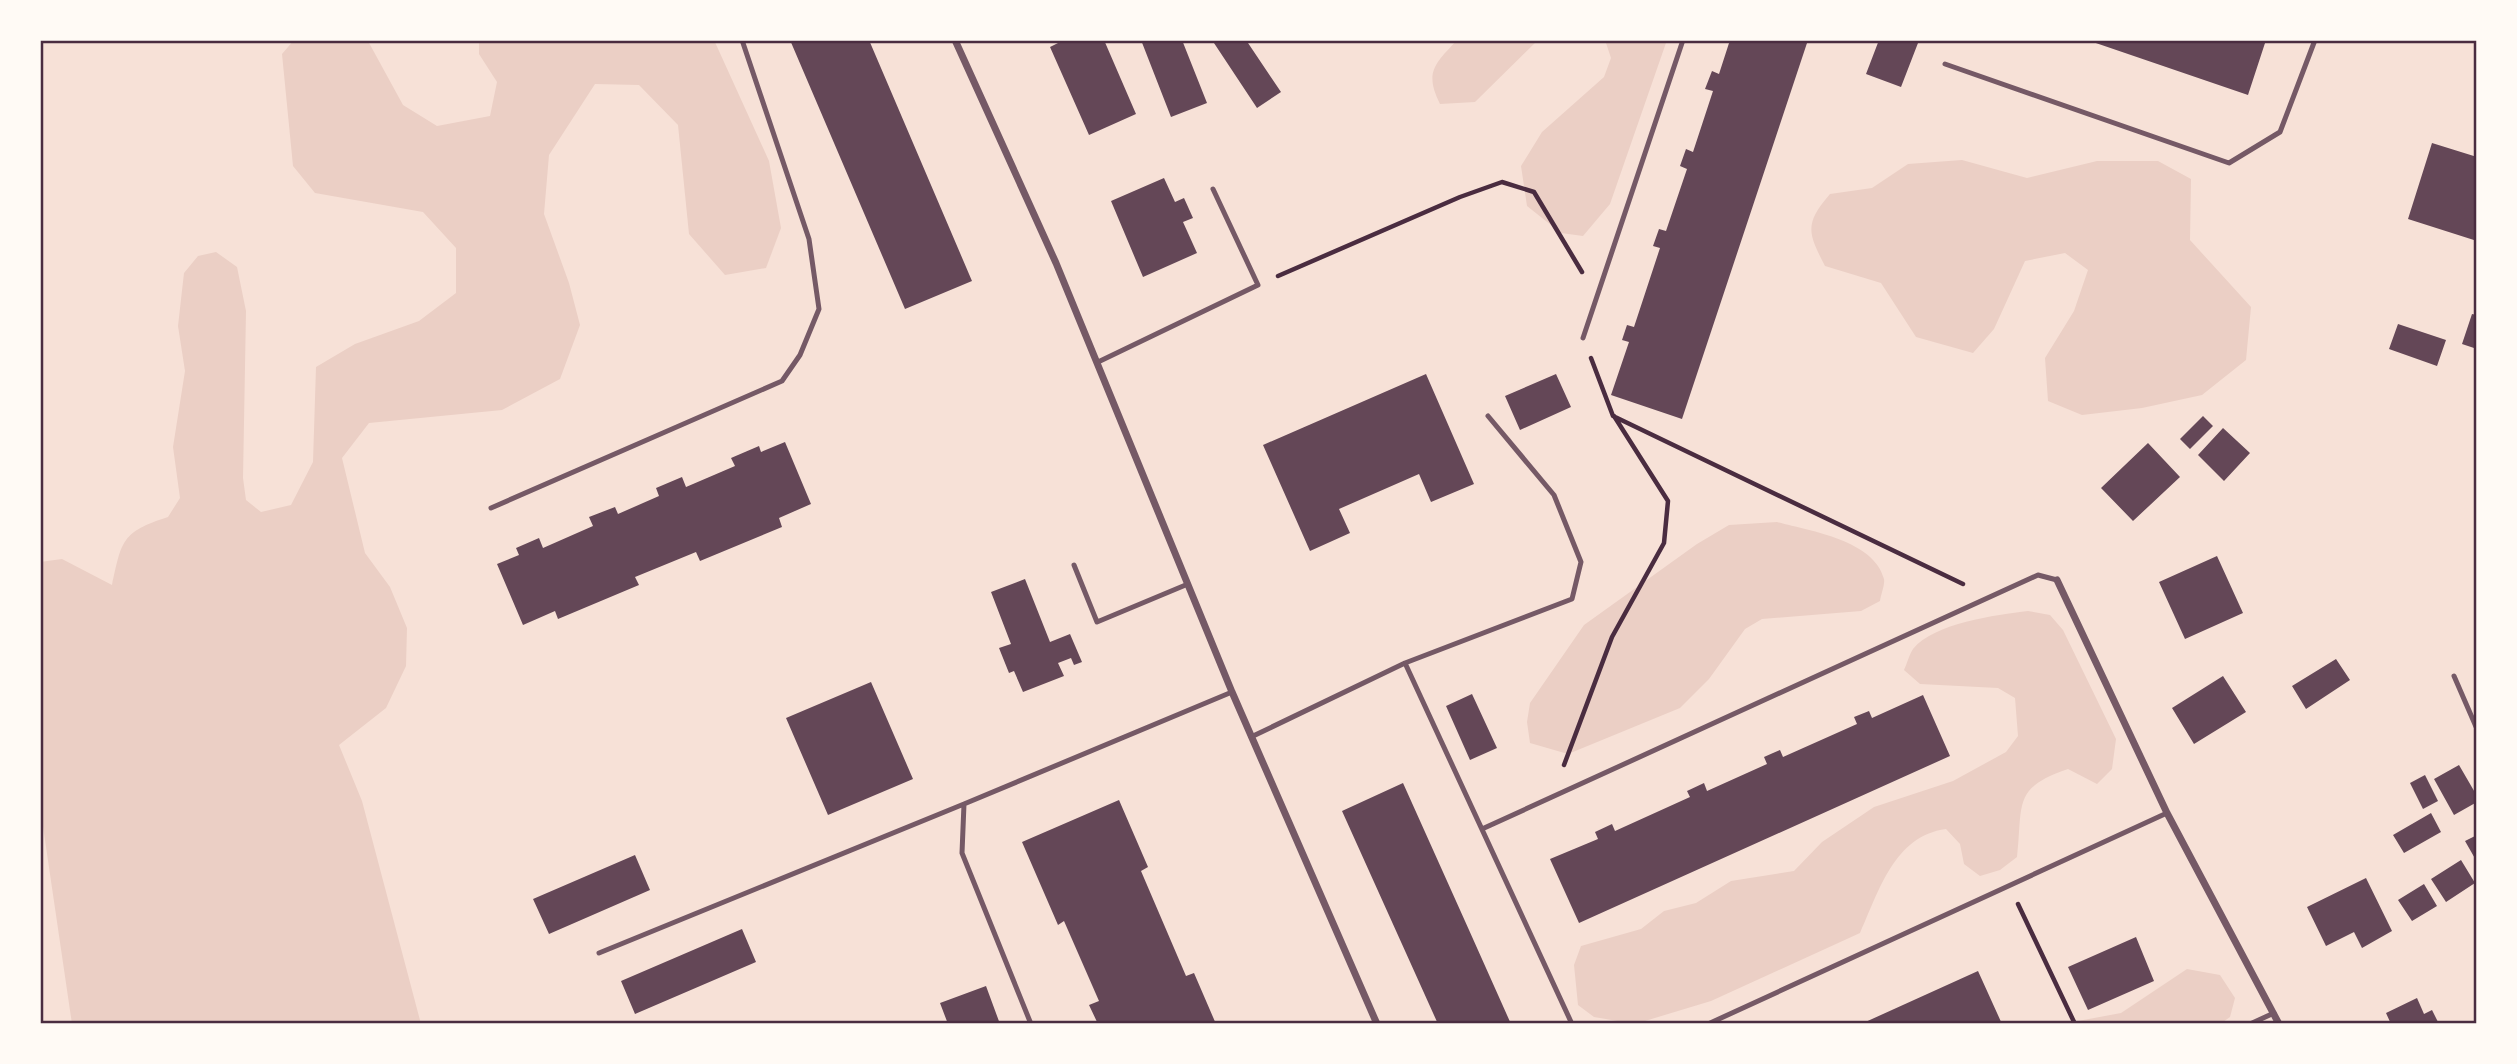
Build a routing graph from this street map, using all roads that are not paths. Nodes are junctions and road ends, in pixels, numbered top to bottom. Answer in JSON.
{"nodes":[{"id":1,"x":743,"y":40,"type":"edge"},
{"id":2,"x":955,"y":40,"type":"edge"},
{"id":3,"x":1683,"y":40,"type":"edge"},
{"id":4,"x":2315,"y":40,"type":"edge"},
{"id":5,"x":1945,"y":64,"type":"dead end"},
{"id":6,"x":1213,"y":189,"type":"dead end"},
{"id":7,"x":1583,"y":338,"type":"road end"},
{"id":8,"x":1098,"y":362,"type":"junction"},
{"id":9,"x":1488,"y":416,"type":"dead end"},
{"id":10,"x":491,"y":508,"type":"dead end"},
{"id":11,"x":1074,"y":565,"type":"dead end"},
{"id":12,"x":2057,"y":580,"type":"joint"},
{"id":13,"x":1188,"y":584,"type":"junction"},
{"id":14,"x":1405,"y":663,"type":"junction"},
{"id":15,"x":2454,"y":676,"type":"dead end"},
{"id":16,"x":1232,"y":692,"type":"junction"},
{"id":17,"x":2477,"y":729,"type":"edge"},
{"id":18,"x":1251,"y":737,"type":"junction"},
{"id":19,"x":964,"y":804,"type":"junction"},
{"id":20,"x":2167,"y":813,"type":"junction"},
{"id":21,"x":1482,"y":829,"type":"junction"},
{"id":22,"x":599,"y":953,"type":"dead end"},
{"id":23,"x":2274,"y":1013,"type":"junction"},
{"id":24,"x":1031,"y":1024,"type":"edge"},
{"id":25,"x":1377,"y":1024,"type":"edge"},
{"id":26,"x":1572,"y":1024,"type":"edge"},
{"id":27,"x":1708,"y":1024,"type":"edge"},
{"id":28,"x":2250,"y":1024,"type":"edge"},
{"id":29,"x":2279,"y":1024,"type":"edge"}],
"edges":[{"from":1,"to":10,"type":"lane"},
{"from":2,"to":8,"type":"street"},
{"from":3,"to":7,"type":"lane"},
{"from":4,"to":5,"type":"lane"},
{"from":6,"to":8,"type":"lane"},
{"from":8,"to":13,"type":"street"},
{"from":9,"to":14,"type":"lane"},
{"from":11,"to":13,"type":"lane"},
{"from":12,"to":20,"type":"street"},
{"from":12,"to":21,"type":"lane"},
{"from":13,"to":16,"type":"street"},
{"from":14,"to":18,"type":"lane"},
{"from":14,"to":21,"type":"lane"},
{"from":15,"to":17,"type":"lane"},
{"from":16,"to":18,"type":"street"},
{"from":16,"to":19,"type":"lane"},
{"from":18,"to":25,"type":"street"},
{"from":19,"to":22,"type":"lane"},
{"from":19,"to":24,"type":"lane"},
{"from":20,"to":23,"type":"street"},
{"from":20,"to":27,"type":"lane"},
{"from":21,"to":26,"type":"lane"},
{"from":23,"to":28,"type":"lane"},
{"from":23,"to":29,"type":"street"}]}
